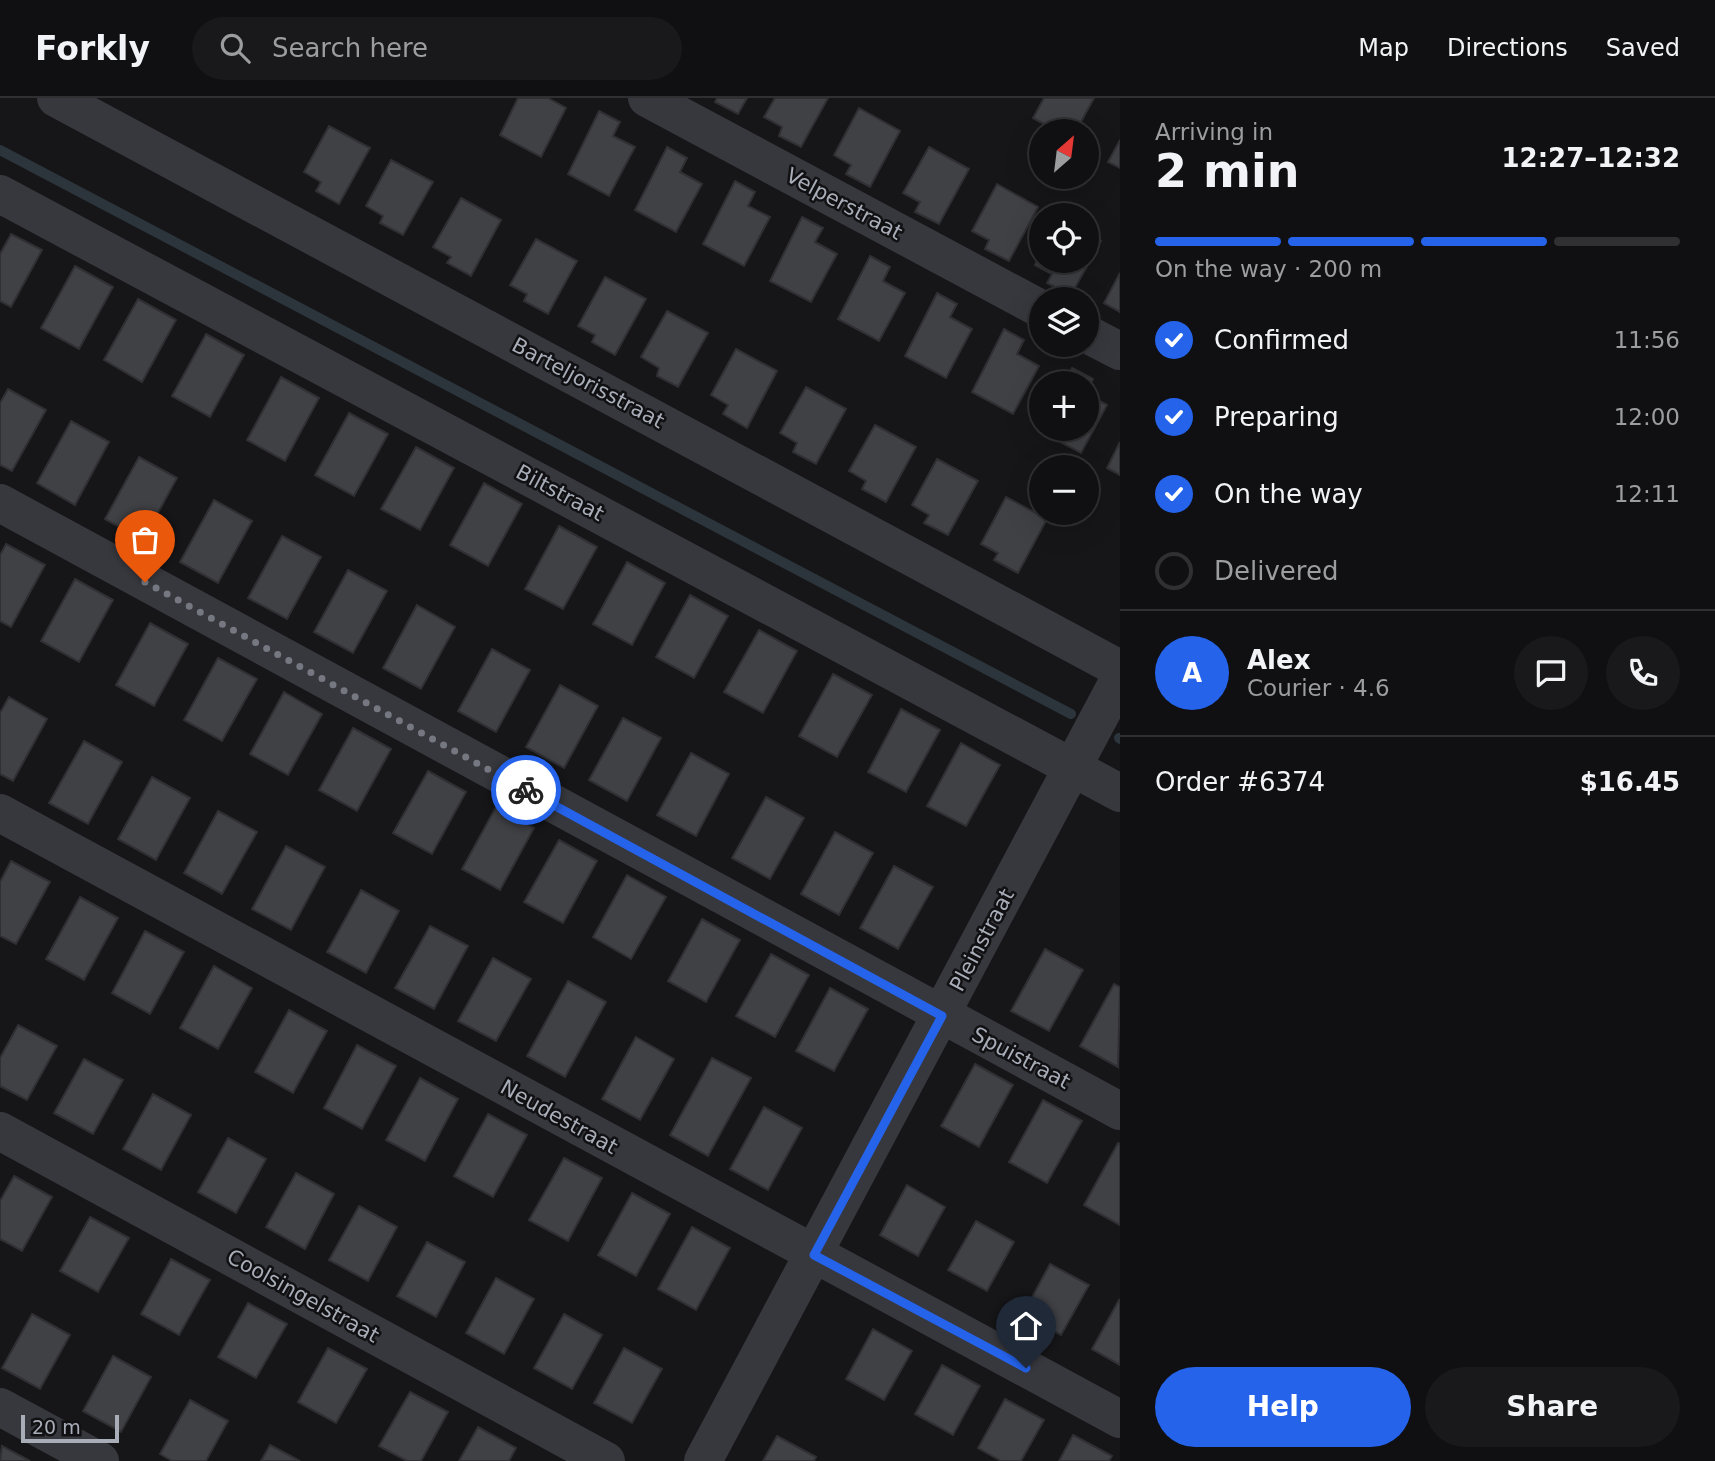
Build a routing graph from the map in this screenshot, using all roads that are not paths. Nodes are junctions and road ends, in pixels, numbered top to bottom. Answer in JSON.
{"nodes":[{"id":1,"x":56,"y":98,"type":"edge"},
{"id":2,"x":647,"y":98,"type":"edge"},
{"id":3,"x":0,"y":194,"type":"edge"},
{"id":4,"x":1029,"y":303,"type":"edge"},
{"id":5,"x":1099,"y":340,"type":"edge"},
{"id":6,"x":1120,"y":351,"type":"edge"},
{"id":7,"x":0,"y":502,"type":"edge"},
{"id":8,"x":1120,"y":669,"type":"edge"},
{"id":9,"x":1120,"y":678,"type":"edge"},
{"id":10,"x":1073,"y":768,"type":"junction"},
{"id":11,"x":1120,"y":793,"type":"edge"},
{"id":12,"x":0,"y":813,"type":"edge"},
{"id":13,"x":942,"y":1016,"type":"junction"},
{"id":14,"x":1120,"y":1111,"type":"edge"},
{"id":15,"x":0,"y":1131,"type":"edge"},
{"id":16,"x":814,"y":1255,"type":"junction"},
{"id":17,"x":0,"y":1407,"type":"edge"},
{"id":18,"x":1120,"y":1419,"type":"edge"},
{"id":19,"x":100,"y":1461,"type":"edge"},
{"id":20,"x":606,"y":1461,"type":"edge"},
{"id":21,"x":704,"y":1461,"type":"edge"}],
"edges":[{"from":1,"to":8,"type":"street","name":"Barteljorisstraat"},
{"from":2,"to":4,"type":"street","name":"Velperstraat"},
{"from":3,"to":10,"type":"street","name":"Biltstraat"},
{"from":5,"to":6,"type":"street"},
{"from":7,"to":13,"type":"street","name":"Spuistraat"},
{"from":9,"to":10,"type":"street","name":"Pleinstraat"},
{"from":10,"to":11,"type":"street","name":"Biltstraat"},
{"from":10,"to":13,"type":"street","name":"Pleinstraat"},
{"from":12,"to":16,"type":"street","name":"Neudestraat"},
{"from":13,"to":14,"type":"street","name":"Spuistraat"},
{"from":13,"to":16,"type":"street","name":"Pleinstraat"},
{"from":15,"to":20,"type":"street","name":"Coolsingelstraat"},
{"from":16,"to":18,"type":"street","name":"Neudestraat"},
{"from":16,"to":21,"type":"street","name":"Pleinstraat"},
{"from":17,"to":19,"type":"street"}]}
